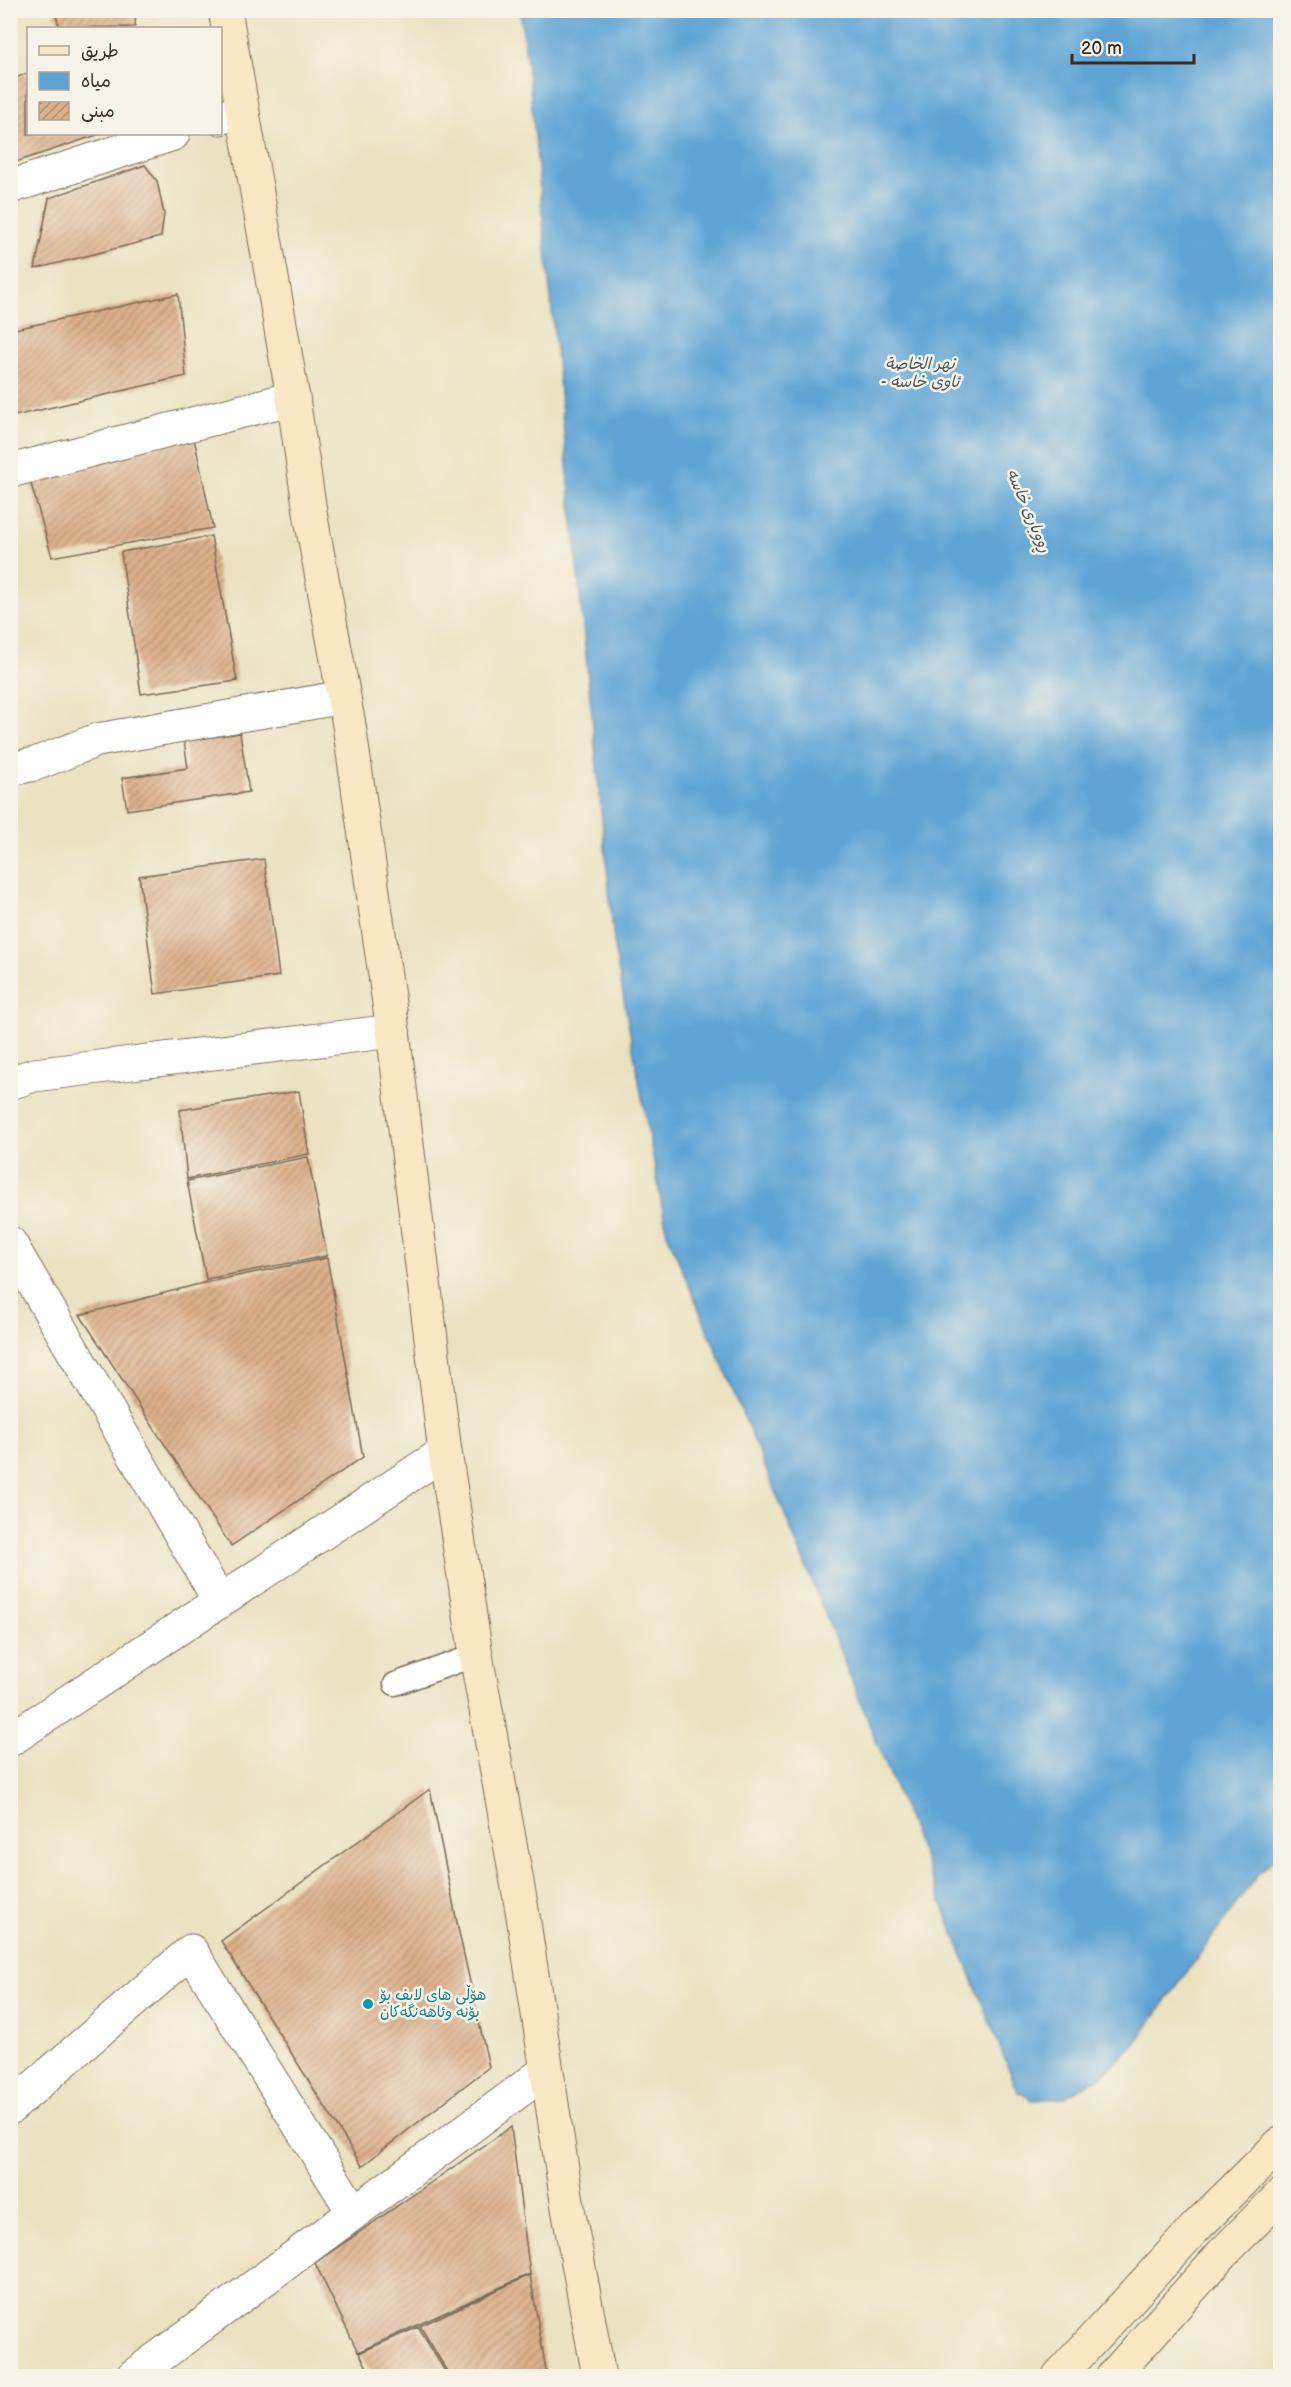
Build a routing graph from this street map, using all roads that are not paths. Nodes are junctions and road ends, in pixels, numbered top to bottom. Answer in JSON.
{"nodes":[{"id":1,"x":225,"y":10,"type":"edge"},
{"id":2,"x":231,"y":115,"type":"edge"},
{"id":3,"x":170,"y":135,"type":"edge"},
{"id":4,"x":10,"y":187,"type":"edge"},
{"id":5,"x":292,"y":398,"type":"junction"},
{"id":6,"x":10,"y":471,"type":"edge"},
{"id":7,"x":344,"y":697,"type":"junction"},
{"id":8,"x":10,"y":769,"type":"edge"},
{"id":9,"x":393,"y":1031,"type":"junction"},
{"id":10,"x":10,"y":1083,"type":"edge"},
{"id":11,"x":10,"y":1243,"type":"edge"},
{"id":12,"x":446,"y":1452,"type":"junction"},
{"id":13,"x":219,"y":1600,"type":"junction"},
{"id":14,"x":476,"y":1655,"type":"junction"},
{"id":15,"x":395,"y":1684,"type":"dead end"},
{"id":16,"x":10,"y":1740,"type":"edge"},
{"id":17,"x":546,"y":2071,"type":"junction"},
{"id":18,"x":10,"y":2108,"type":"edge"},
{"id":19,"x":1281,"y":2144,"type":"edge"},
{"id":20,"x":1281,"y":2196,"type":"edge"},
{"id":21,"x":354,"y":2213,"type":"junction"},
{"id":22,"x":133,"y":2376,"type":"edge"},
{"id":23,"x":599,"y":2376,"type":"edge"},
{"id":24,"x":1059,"y":2376,"type":"edge"},
{"id":25,"x":1113,"y":2376,"type":"edge"}],
"edges":[{"from":1,"to":2,"type":"street"},
{"from":2,"to":5,"type":"street"},
{"from":3,"to":4,"type":"street"},
{"from":5,"to":6,"type":"street"},
{"from":5,"to":7,"type":"street"},
{"from":7,"to":8,"type":"street"},
{"from":7,"to":9,"type":"street"},
{"from":9,"to":10,"type":"street"},
{"from":9,"to":12,"type":"street"},
{"from":11,"to":13,"type":"street"},
{"from":12,"to":13,"type":"street"},
{"from":12,"to":14,"type":"street"},
{"from":13,"to":16,"type":"street"},
{"from":14,"to":15,"type":"lane"},
{"from":14,"to":17,"type":"street"},
{"from":17,"to":21,"type":"street"},
{"from":17,"to":23,"type":"street"},
{"from":18,"to":21,"type":"street"},
{"from":19,"to":24,"type":"street"},
{"from":20,"to":25,"type":"street"},
{"from":21,"to":22,"type":"street"}]}
